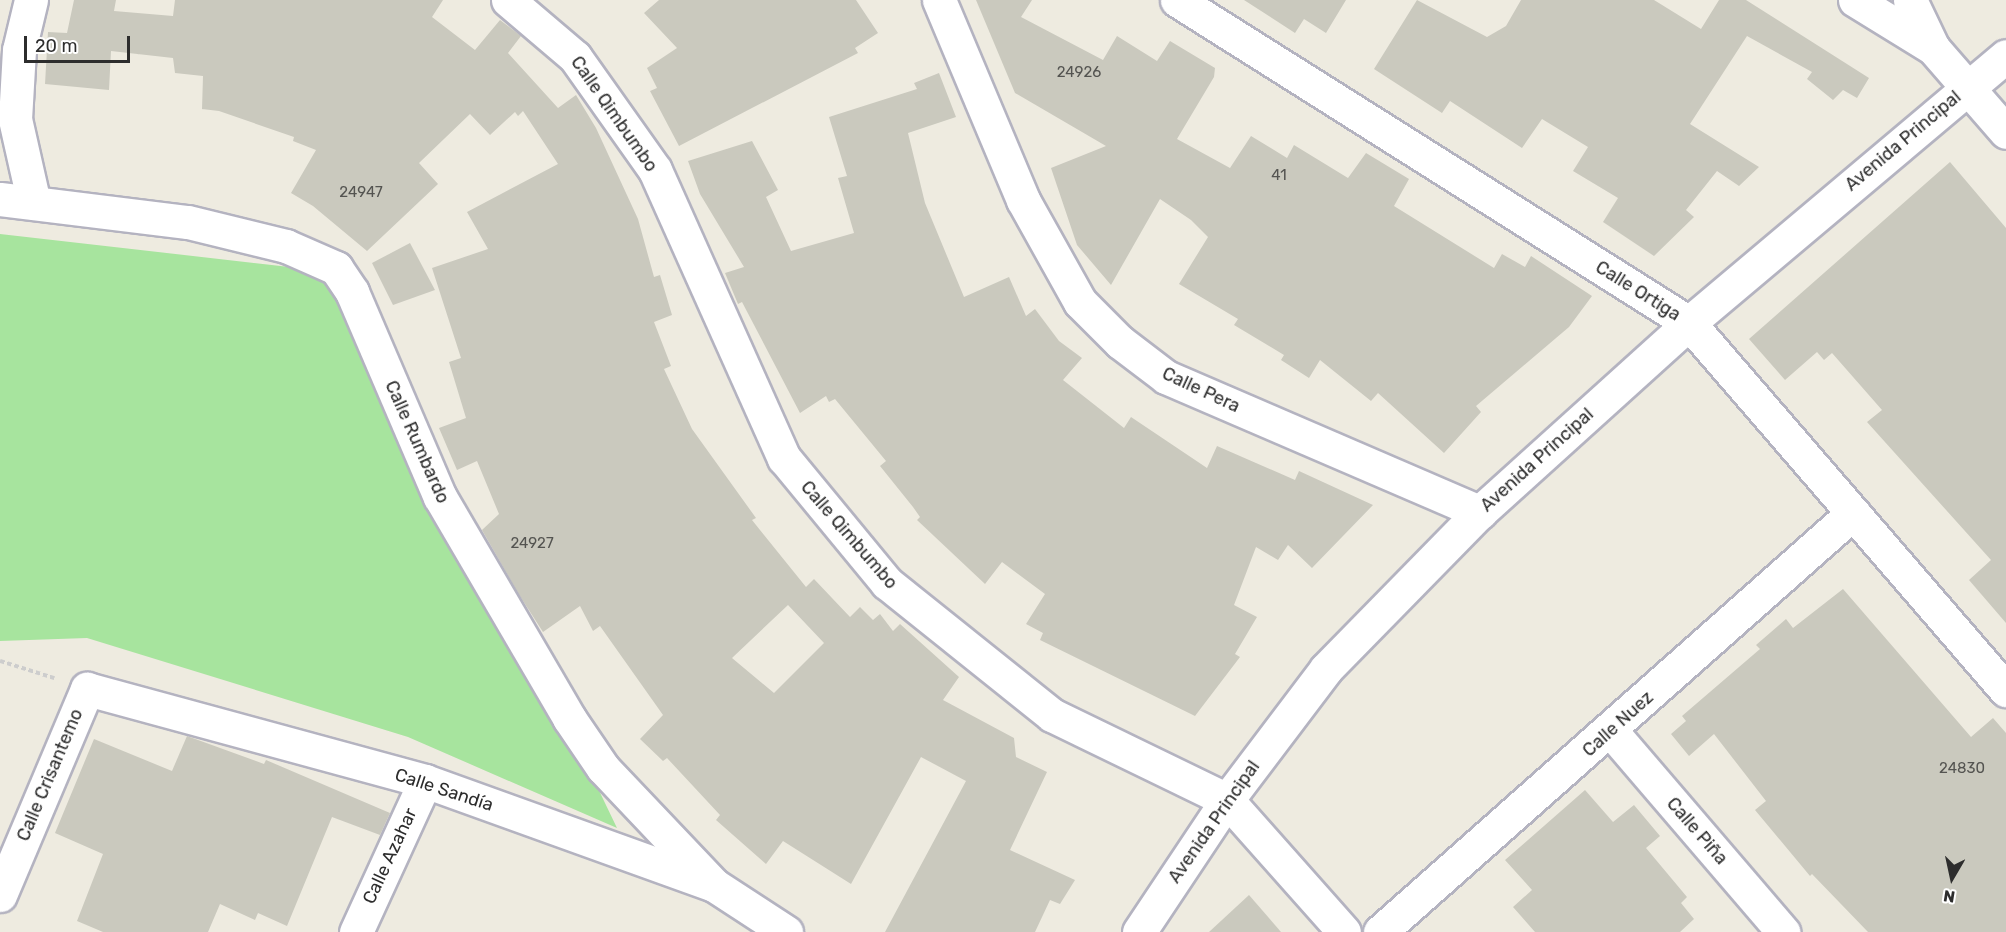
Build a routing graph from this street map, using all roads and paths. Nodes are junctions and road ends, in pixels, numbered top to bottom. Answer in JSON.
{"nodes":[{"id":1,"x":31,"y":0,"type":"edge"},
{"id":2,"x":508,"y":0,"type":"edge"},
{"id":3,"x":939,"y":0,"type":"edge"},
{"id":4,"x":1177,"y":0,"type":"edge"},
{"id":5,"x":1855,"y":0,"type":"edge"},
{"id":6,"x":1910,"y":0,"type":"edge"},
{"id":7,"x":1932,"y":48,"type":"junction"},
{"id":8,"x":2006,"y":56,"type":"edge"},
{"id":9,"x":1967,"y":87,"type":"junction"},
{"id":10,"x":2006,"y":132,"type":"edge"},
{"id":11,"x":0,"y":199,"type":"edge"},
{"id":12,"x":34,"y":203,"type":"junction"},
{"id":13,"x":1689,"y":323,"type":"junction"},
{"id":14,"x":1480,"y":512,"type":"junction"},
{"id":15,"x":1853,"y":513,"type":"junction"},
{"id":16,"x":0,"y":661,"type":"edge"},
{"id":17,"x":87,"y":689,"type":"junction"},
{"id":18,"x":2006,"y":690,"type":"edge"},
{"id":19,"x":1611,"y":731,"type":"junction"},
{"id":20,"x":424,"y":781,"type":"junction"},
{"id":21,"x":1227,"y":800,"type":"junction"},
{"id":22,"x":714,"y":885,"type":"junction"},
{"id":23,"x":0,"y":895,"type":"edge"},
{"id":24,"x":356,"y":932,"type":"edge"},
{"id":25,"x":786,"y":932,"type":"edge"},
{"id":26,"x":1139,"y":932,"type":"edge"},
{"id":27,"x":1344,"y":932,"type":"edge"},
{"id":28,"x":1380,"y":932,"type":"edge"},
{"id":29,"x":1784,"y":932,"type":"edge"}],
"edges":[{"from":1,"to":12,"type":"street"},
{"from":2,"to":21,"type":"street","name":"Calle Qimbumbo"},
{"from":3,"to":14,"type":"street","name":"Calle Pera"},
{"from":4,"to":13,"type":"street","name":"Calle Ortiga"},
{"from":5,"to":7,"type":"street"},
{"from":6,"to":7,"type":"street"},
{"from":7,"to":9,"type":"street"},
{"from":8,"to":9,"type":"street","name":"Avenida Principal"},
{"from":9,"to":10,"type":"street"},
{"from":9,"to":13,"type":"street","name":"Avenida Principal"},
{"from":11,"to":12,"type":"street","name":"Calle Rumbardo"},
{"from":12,"to":22,"type":"street","name":"Calle Rumbardo"},
{"from":13,"to":14,"type":"street","name":"Avenida Principal"},
{"from":13,"to":15,"type":"street","name":"Calle Ortiga"},
{"from":14,"to":21,"type":"street","name":"Avenida Principal"},
{"from":15,"to":18,"type":"street","name":"Calle Ortiga"},
{"from":15,"to":19,"type":"street","name":"Calle Nuez"},
{"from":16,"to":17,"type":"path"},
{"from":17,"to":20,"type":"street","name":"Calle Sandía"},
{"from":17,"to":23,"type":"street","name":"Calle Crisantemo"},
{"from":19,"to":28,"type":"street","name":"Calle Nuez"},
{"from":19,"to":29,"type":"street","name":"Calle Piña"},
{"from":20,"to":22,"type":"street","name":"Calle Sandía"},
{"from":20,"to":24,"type":"street","name":"Calle Azahar"},
{"from":21,"to":26,"type":"street","name":"Avenida Principal"},
{"from":21,"to":27,"type":"street","name":"Calle Qimbumbo"},
{"from":22,"to":25,"type":"street","name":"Calle Sandía"}]}
